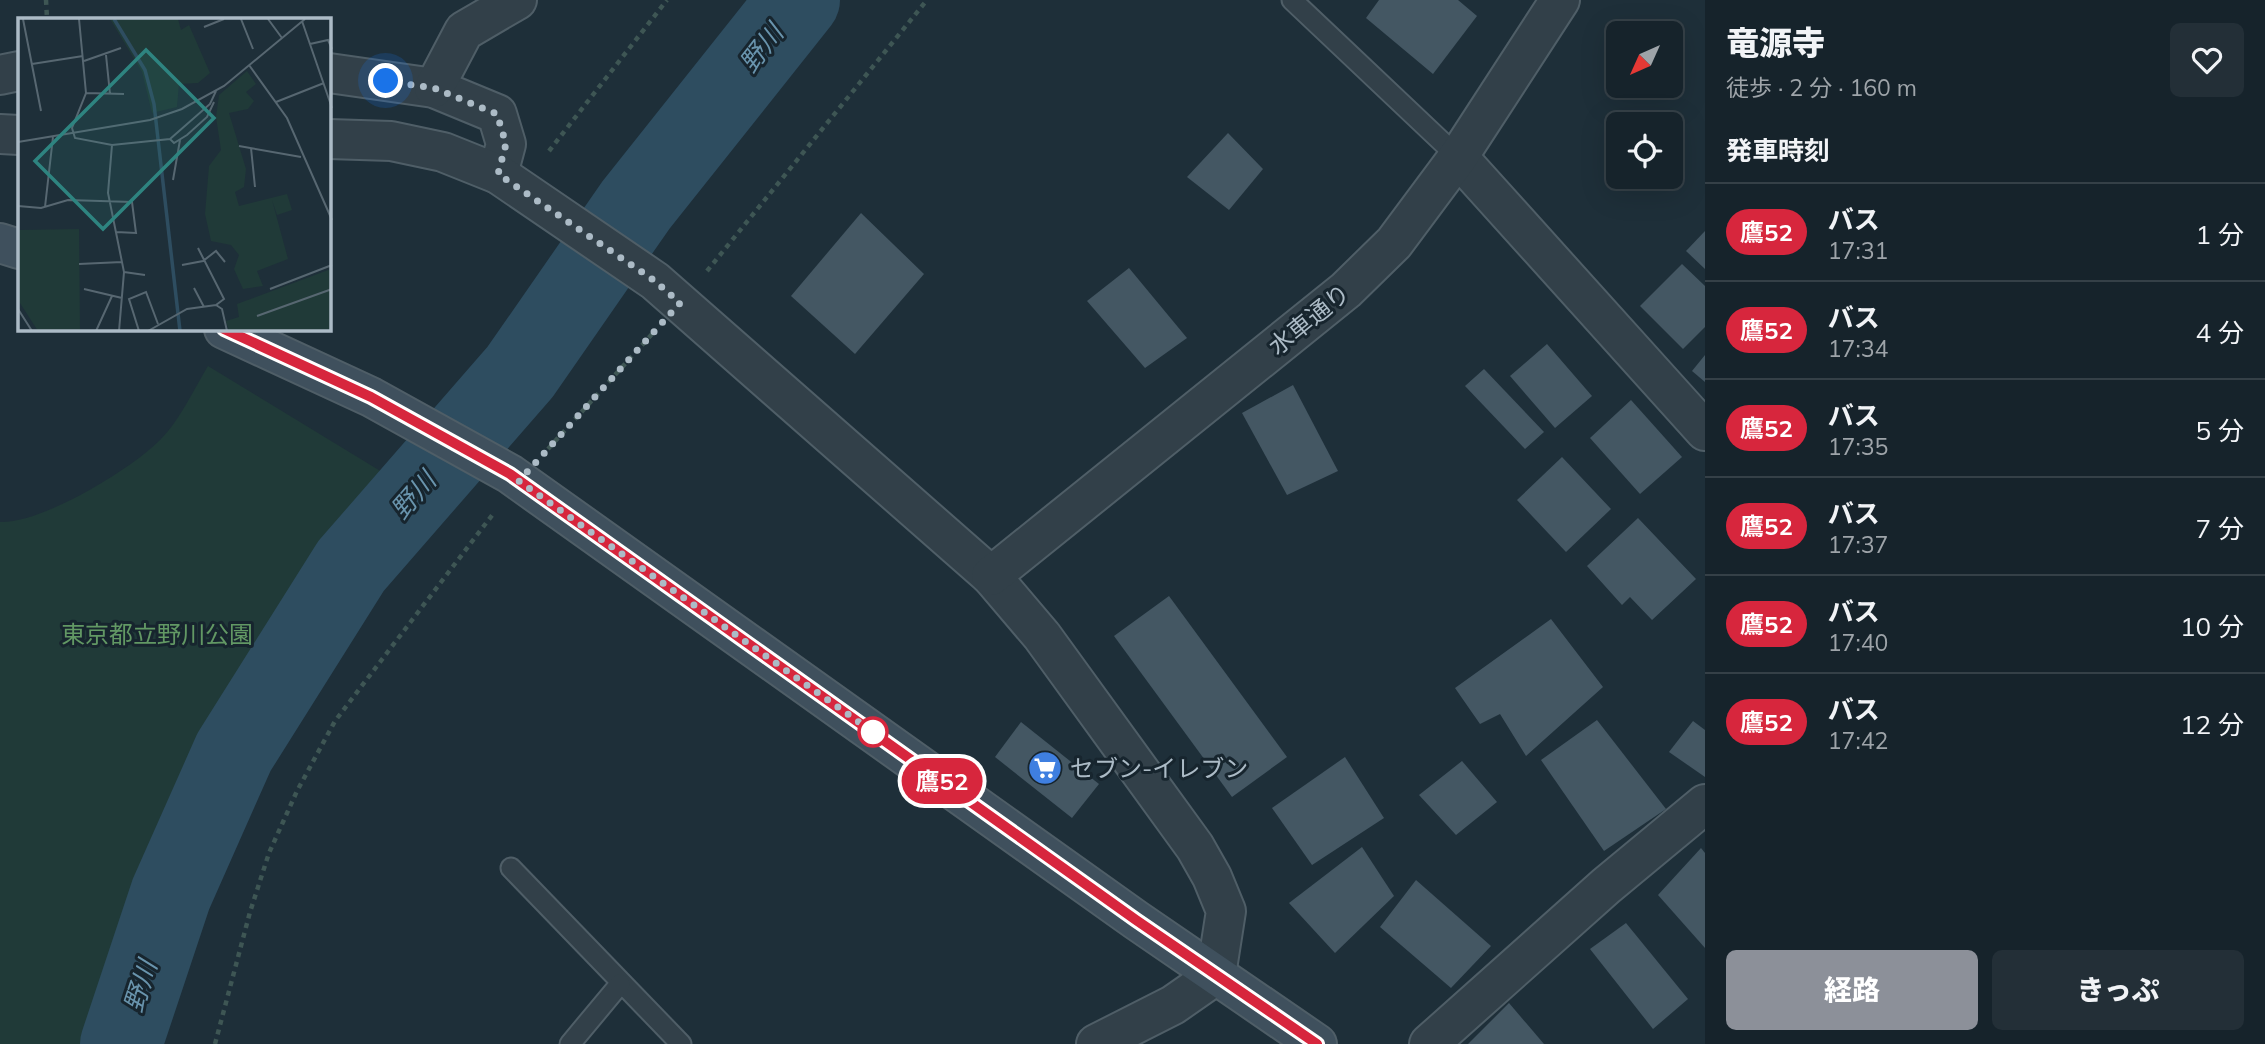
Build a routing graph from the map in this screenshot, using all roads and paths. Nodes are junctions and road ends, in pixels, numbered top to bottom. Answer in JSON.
{"nodes":[{"id":1,"x":46,"y":0,"type":"edge"},
{"id":2,"x":517,"y":0,"type":"edge"},
{"id":3,"x":667,"y":0,"type":"edge"},
{"id":4,"x":927,"y":0,"type":"edge"},
{"id":5,"x":1292,"y":0,"type":"edge"},
{"id":6,"x":1560,"y":0,"type":"edge"},
{"id":7,"x":47,"y":18,"type":"edge"},
{"id":8,"x":18,"y":71,"type":"edge"},
{"id":9,"x":331,"y":73,"type":"edge"},
{"id":10,"x":0,"y":75,"type":"edge"},
{"id":11,"x":434,"y":88,"type":"junction"},
{"id":12,"x":0,"y":134,"type":"edge"},
{"id":13,"x":18,"y":135,"type":"edge"},
{"id":14,"x":331,"y":139,"type":"edge"},
{"id":15,"x":1458,"y":158,"type":"junction"},
{"id":16,"x":508,"y":182,"type":"junction"},
{"id":17,"x":0,"y":243,"type":"edge"},
{"id":18,"x":18,"y":249,"type":"edge"},
{"id":19,"x":667,"y":292,"type":"junction"},
{"id":20,"x":228,"y":331,"type":"edge"},
{"id":21,"x":1705,"y":431,"type":"edge"},
{"id":22,"x":515,"y":478,"type":"junction"},
{"id":23,"x":990,"y":576,"type":"junction"},
{"id":24,"x":1705,"y":804,"type":"edge"},
{"id":25,"x":511,"y":868,"type":"dead end"},
{"id":26,"x":1216,"y":975,"type":"junction"},
{"id":27,"x":620,"y":984,"type":"junction"},
{"id":28,"x":215,"y":1044,"type":"edge"},
{"id":29,"x":570,"y":1044,"type":"edge"},
{"id":30,"x":681,"y":1044,"type":"edge"},
{"id":31,"x":1096,"y":1044,"type":"edge"},
{"id":32,"x":1317,"y":1044,"type":"edge"},
{"id":33,"x":1429,"y":1044,"type":"edge"}],
"edges":[{"from":1,"to":7,"type":"path"},
{"from":2,"to":11,"type":"street"},
{"from":3,"to":16,"type":"path"},
{"from":4,"to":19,"type":"path"},
{"from":5,"to":15,"type":"lane"},
{"from":6,"to":15,"type":"street","name":"水車通り"},
{"from":8,"to":10,"type":"street"},
{"from":9,"to":11,"type":"street"},
{"from":11,"to":16,"type":"street"},
{"from":12,"to":13,"type":"street"},
{"from":14,"to":16,"type":"street"},
{"from":15,"to":21,"type":"street"},
{"from":15,"to":23,"type":"street","name":"水車通り"},
{"from":16,"to":19,"type":"street"},
{"from":17,"to":18,"type":"main road"},
{"from":19,"to":22,"type":"path"},
{"from":19,"to":23,"type":"street"},
{"from":20,"to":22,"type":"main road"},
{"from":22,"to":26,"type":"main road"},
{"from":22,"to":28,"type":"path"},
{"from":23,"to":26,"type":"street"},
{"from":24,"to":33,"type":"street"},
{"from":25,"to":27,"type":"lane"},
{"from":26,"to":31,"type":"street"},
{"from":26,"to":32,"type":"main road"},
{"from":27,"to":29,"type":"lane"},
{"from":27,"to":30,"type":"lane"}]}
